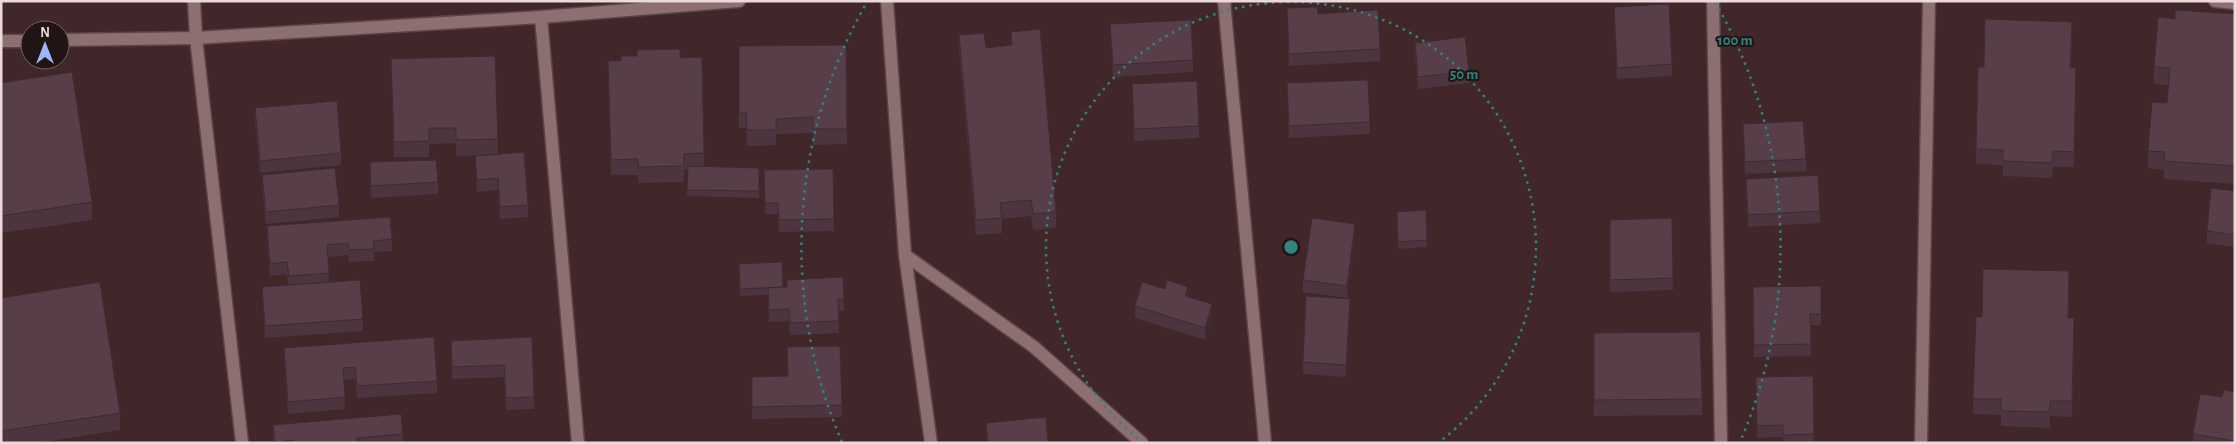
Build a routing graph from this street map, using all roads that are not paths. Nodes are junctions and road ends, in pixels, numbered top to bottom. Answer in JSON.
{"nodes":[{"id":1,"x":194,"y":1,"type":"edge"},
{"id":2,"x":739,"y":1,"type":"edge"},
{"id":3,"x":887,"y":1,"type":"edge"},
{"id":4,"x":1224,"y":1,"type":"edge"},
{"id":5,"x":1713,"y":1,"type":"edge"},
{"id":6,"x":1929,"y":1,"type":"edge"},
{"id":7,"x":2215,"y":1,"type":"edge"},
{"id":8,"x":2235,"y":3,"type":"edge"},
{"id":9,"x":541,"y":18,"type":"junction"},
{"id":10,"x":196,"y":38,"type":"junction"},
{"id":11,"x":70,"y":40,"type":"edge"},
{"id":12,"x":1,"y":41,"type":"edge"},
{"id":13,"x":20,"y":41,"type":"edge"},
{"id":14,"x":905,"y":255,"type":"junction"},
{"id":15,"x":242,"y":443,"type":"edge"},
{"id":16,"x":578,"y":443,"type":"edge"},
{"id":17,"x":931,"y":443,"type":"edge"},
{"id":18,"x":1142,"y":443,"type":"edge"},
{"id":19,"x":1265,"y":443,"type":"edge"},
{"id":20,"x":1721,"y":443,"type":"edge"},
{"id":21,"x":1921,"y":443,"type":"edge"}],
"edges":[{"from":1,"to":10,"type":"street"},
{"from":2,"to":9,"type":"street"},
{"from":3,"to":14,"type":"street"},
{"from":4,"to":19,"type":"street"},
{"from":5,"to":20,"type":"street"},
{"from":6,"to":21,"type":"street"},
{"from":7,"to":8,"type":"street"},
{"from":9,"to":10,"type":"street"},
{"from":9,"to":16,"type":"street"},
{"from":10,"to":11,"type":"street"},
{"from":10,"to":15,"type":"street"},
{"from":12,"to":13,"type":"street"},
{"from":14,"to":17,"type":"street"},
{"from":14,"to":18,"type":"street"}]}
